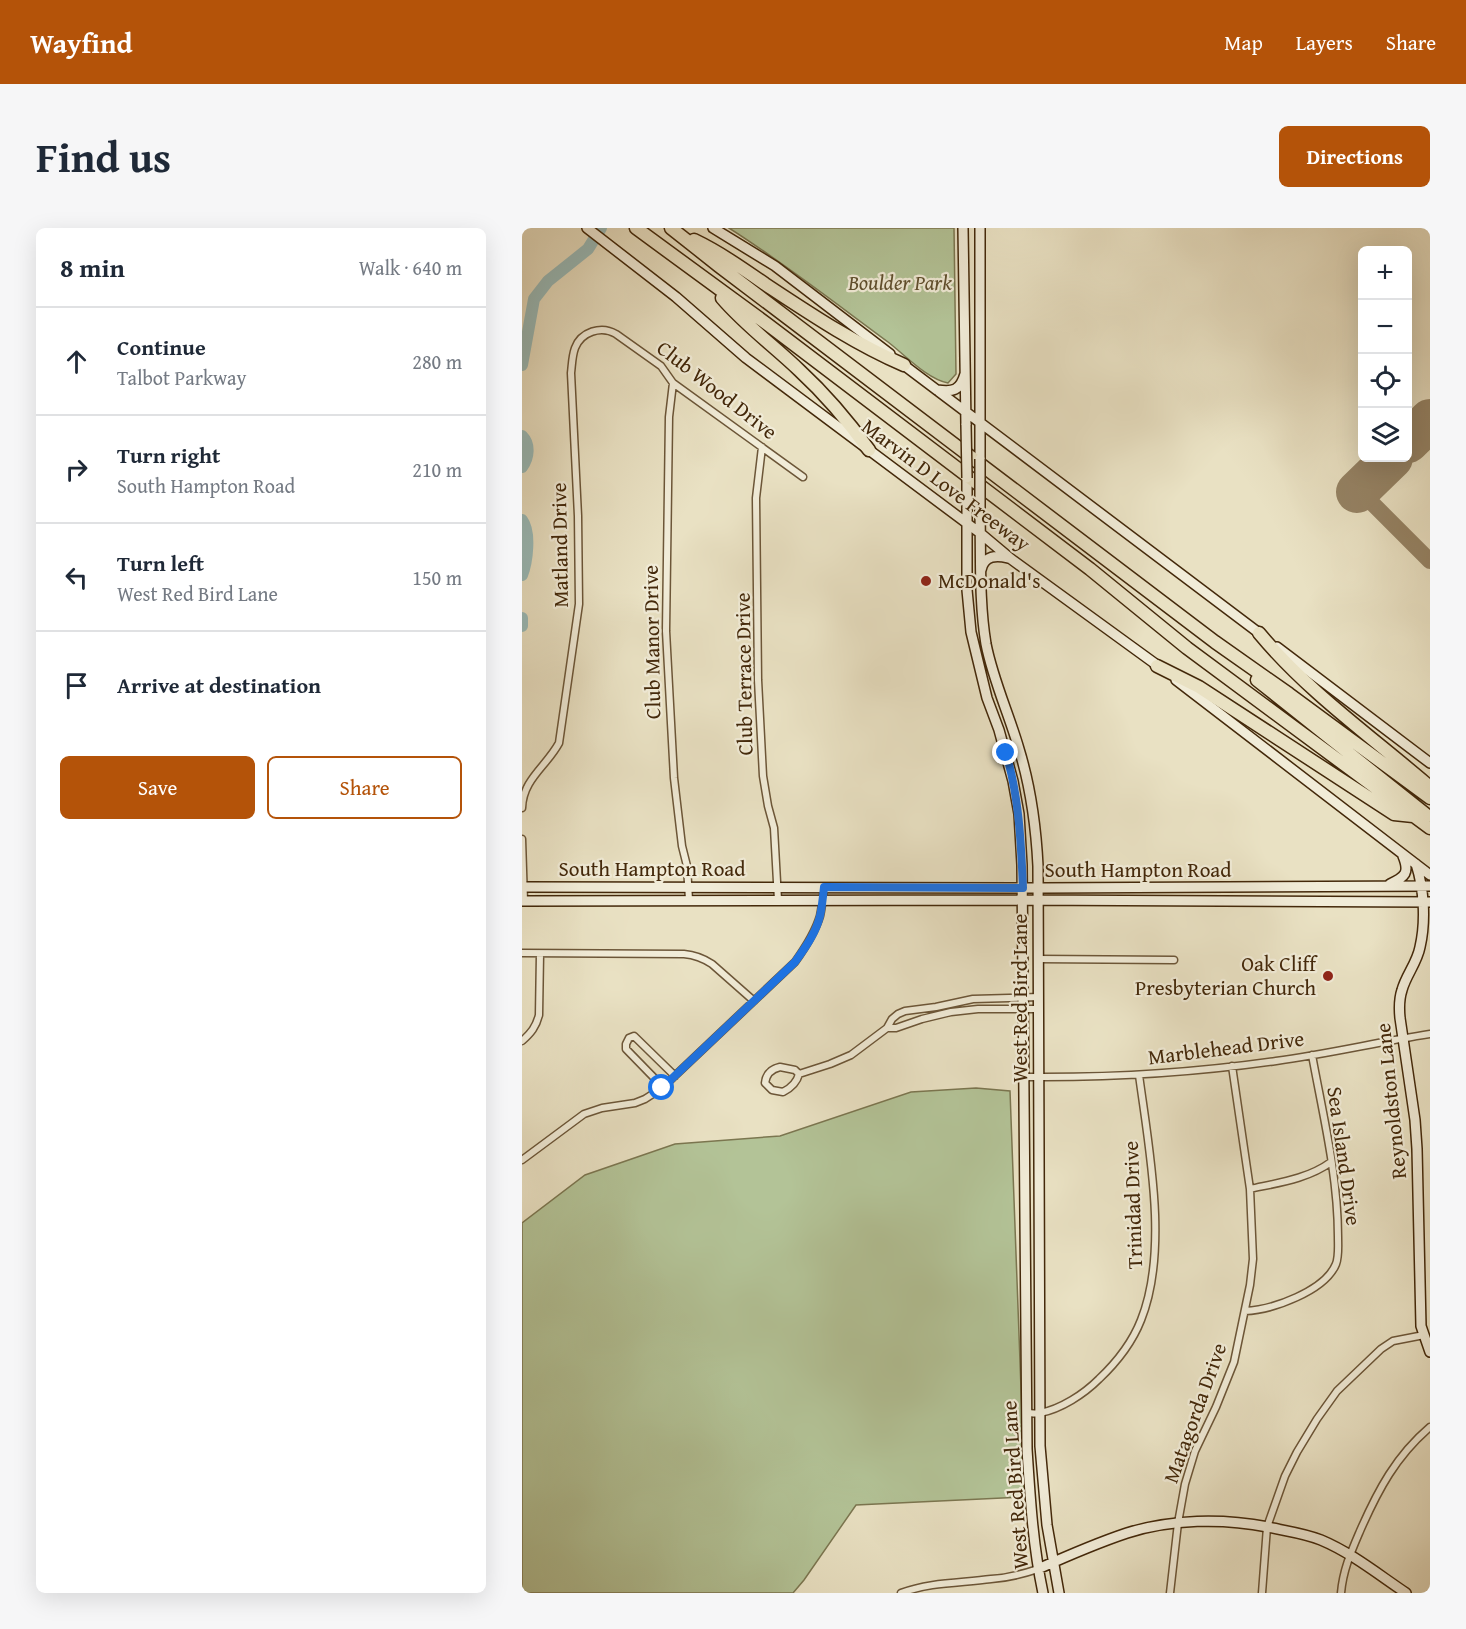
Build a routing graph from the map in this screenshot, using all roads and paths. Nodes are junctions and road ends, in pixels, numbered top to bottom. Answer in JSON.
{"nodes":[{"id":1,"x":587,"y":228,"type":"edge"},
{"id":2,"x":636,"y":228,"type":"edge"},
{"id":3,"x":713,"y":228,"type":"edge"},
{"id":4,"x":963,"y":228,"type":"edge"},
{"id":5,"x":980,"y":228,"type":"edge"},
{"id":6,"x":673,"y":229,"type":"edge"},
{"id":7,"x":980,"y":246,"type":"junction"},
{"id":8,"x":963,"y":247,"type":"junction"},
{"id":9,"x":709,"y":282,"type":"junction"},
{"id":10,"x":639,"y":351,"type":"joint"},
{"id":11,"x":904,"y":365,"type":"junction"},
{"id":12,"x":966,"y":369,"type":"junction"},
{"id":13,"x":673,"y":382,"type":"junction"},
{"id":14,"x":937,"y":390,"type":"junction"},
{"id":15,"x":966,"y":412,"type":"junction"},
{"id":16,"x":980,"y":422,"type":"junction"},
{"id":17,"x":762,"y":447,"type":"junction"},
{"id":18,"x":869,"y":450,"type":"junction"},
{"id":19,"x":803,"y":477,"type":"dead end"},
{"id":20,"x":967,"y":524,"type":"junction"},
{"id":21,"x":980,"y":533,"type":"junction"},
{"id":22,"x":1011,"y":559,"type":"junction"},
{"id":23,"x":981,"y":575,"type":"junction"},
{"id":24,"x":983,"y":618,"type":"junction"},
{"id":25,"x":970,"y":620,"type":"junction"},
{"id":26,"x":1259,"y":633,"type":"junction"},
{"id":27,"x":1215,"y":642,"type":"junction"},
{"id":28,"x":1157,"y":666,"type":"junction"},
{"id":29,"x":1019,"y":749,"type":"junction"},
{"id":30,"x":1006,"y":753,"type":"junction"},
{"id":31,"x":1430,"y":763,"type":"edge"},
{"id":32,"x":1430,"y":787,"type":"edge"},
{"id":33,"x":1430,"y":798,"type":"edge"},
{"id":34,"x":522,"y":808,"type":"edge"},
{"id":35,"x":1426,"y":820,"type":"edge"},
{"id":36,"x":522,"y":839,"type":"edge"},
{"id":37,"x":1402,"y":854,"type":"junction"},
{"id":38,"x":1416,"y":864,"type":"junction"},
{"id":39,"x":1430,"y":875,"type":"edge"},
{"id":40,"x":523,"y":886,"type":"edge"},
{"id":41,"x":1426,"y":886,"type":"edge"},
{"id":42,"x":603,"y":887,"type":"junction"},
{"id":43,"x":689,"y":887,"type":"junction"},
{"id":44,"x":778,"y":887,"type":"junction"},
{"id":45,"x":824,"y":887,"type":"junction"},
{"id":46,"x":1260,"y":887,"type":"junction"},
{"id":47,"x":1386,"y":887,"type":"junction"},
{"id":48,"x":1023,"y":888,"type":"junction"},
{"id":49,"x":1038,"y":888,"type":"junction"},
{"id":50,"x":1222,"y":888,"type":"junction"},
{"id":51,"x":603,"y":900,"type":"junction"},
{"id":52,"x":689,"y":900,"type":"junction"},
{"id":53,"x":778,"y":900,"type":"junction"},
{"id":54,"x":822,"y":900,"type":"junction"},
{"id":55,"x":1023,"y":900,"type":"junction"},
{"id":56,"x":1038,"y":900,"type":"junction"},
{"id":57,"x":523,"y":901,"type":"edge"},
{"id":58,"x":1223,"y":901,"type":"junction"},
{"id":59,"x":1261,"y":902,"type":"junction"},
{"id":60,"x":1426,"y":902,"type":"edge"},
{"id":61,"x":522,"y":953,"type":"edge"},
{"id":62,"x":540,"y":954,"type":"junction"},
{"id":63,"x":1038,"y":959,"type":"junction"},
{"id":64,"x":1174,"y":960,"type":"dead end"},
{"id":65,"x":1024,"y":997,"type":"junction"},
{"id":66,"x":1038,"y":997,"type":"junction"},
{"id":67,"x":978,"y":999,"type":"junction"},
{"id":68,"x":754,"y":1001,"type":"junction"},
{"id":69,"x":916,"y":1009,"type":"junction"},
{"id":70,"x":946,"y":1009,"type":"junction"},
{"id":71,"x":978,"y":1009,"type":"junction"},
{"id":72,"x":1024,"y":1009,"type":"junction"},
{"id":73,"x":1039,"y":1009,"type":"junction"},
{"id":74,"x":922,"y":1019,"type":"junction"},
{"id":75,"x":887,"y":1028,"type":"junction"},
{"id":76,"x":1430,"y":1034,"type":"edge"},
{"id":77,"x":1402,"y":1039,"type":"junction"},
{"id":78,"x":522,"y":1041,"type":"edge"},
{"id":79,"x":1312,"y":1055,"type":"junction"},
{"id":80,"x":1232,"y":1066,"type":"junction"},
{"id":81,"x":799,"y":1074,"type":"junction"},
{"id":82,"x":675,"y":1076,"type":"junction"},
{"id":83,"x":1139,"y":1076,"type":"junction"},
{"id":84,"x":1024,"y":1077,"type":"junction"},
{"id":85,"x":1039,"y":1077,"type":"junction"},
{"id":86,"x":663,"y":1087,"type":"junction"},
{"id":87,"x":1024,"y":1101,"type":"junction"},
{"id":88,"x":1039,"y":1101,"type":"junction"},
{"id":89,"x":522,"y":1160,"type":"edge"},
{"id":90,"x":1331,"y":1162,"type":"junction"},
{"id":91,"x":1250,"y":1189,"type":"junction"},
{"id":92,"x":1245,"y":1311,"type":"junction"},
{"id":93,"x":1424,"y":1335,"type":"junction"},
{"id":94,"x":1430,"y":1352,"type":"edge"},
{"id":95,"x":1026,"y":1413,"type":"junction"},
{"id":96,"x":1040,"y":1413,"type":"junction"},
{"id":97,"x":1430,"y":1427,"type":"edge"},
{"id":98,"x":1178,"y":1523,"type":"junction"},
{"id":99,"x":1267,"y":1527,"type":"junction"},
{"id":100,"x":1350,"y":1555,"type":"junction"},
{"id":101,"x":1053,"y":1563,"type":"junction"},
{"id":102,"x":1038,"y":1569,"type":"junction"},
{"id":103,"x":925,"y":1590,"type":"edge"},
{"id":104,"x":901,"y":1593,"type":"edge"},
{"id":105,"x":1043,"y":1593,"type":"edge"},
{"id":106,"x":1059,"y":1593,"type":"edge"},
{"id":107,"x":1170,"y":1593,"type":"edge"},
{"id":108,"x":1262,"y":1593,"type":"edge"},
{"id":109,"x":1341,"y":1593,"type":"edge"},
{"id":110,"x":1406,"y":1593,"type":"edge"}],
"edges":[{"from":1,"to":18,"type":"main road","name":"Marvin D Love Freeway"},
{"from":2,"to":9,"type":"highway","name":"Marvin D Love Freeway"},
{"from":3,"to":11,"type":"main road"},
{"from":4,"to":8,"type":"main road","name":"West Red Bird Lane"},
{"from":5,"to":7,"type":"main road","name":"West Red Bird Lane"},
{"from":6,"to":11,"type":"highway"},
{"from":6,"to":27,"type":"highway","name":"Marvin D Love Freeway"},
{"from":7,"to":8,"type":"main road"},
{"from":7,"to":16,"type":"main road","name":"West Red Bird Lane"},
{"from":8,"to":12,"type":"main road","name":"West Red Bird Lane"},
{"from":9,"to":18,"type":"highway"},
{"from":9,"to":35,"type":"highway","name":"Marvin D Love Freeway"},
{"from":10,"to":13,"type":"street","name":"Club Wood Drive"},
{"from":10,"to":34,"type":"street","name":"Matland Drive"},
{"from":11,"to":14,"type":"main road"},
{"from":12,"to":14,"type":"main road"},
{"from":12,"to":15,"type":"main road","name":"West Red Bird Lane"},
{"from":13,"to":17,"type":"street","name":"Club Wood Drive"},
{"from":13,"to":43,"type":"street","name":"Club Manor Drive"},
{"from":14,"to":15,"type":"main road"},
{"from":15,"to":16,"type":"main road"},
{"from":15,"to":20,"type":"main road","name":"West Red Bird Lane","bridge":true},
{"from":16,"to":21,"type":"main road","name":"West Red Bird Lane","bridge":true},
{"from":16,"to":26,"type":"main road"},
{"from":17,"to":19,"type":"street","name":"Club Wood Drive"},
{"from":17,"to":44,"type":"street","name":"Club Terrace Drive"},
{"from":18,"to":20,"type":"main road","name":"Marvin D Love Freeway"},
{"from":20,"to":21,"type":"main road","name":"Marvin D Love Freeway"},
{"from":20,"to":25,"type":"main road","name":"West Red Bird Lane"},
{"from":21,"to":22,"type":"main road","name":"Marvin D Love Freeway"},
{"from":21,"to":23,"type":"main road","name":"West Red Bird Lane"},
{"from":22,"to":23,"type":"main road"},
{"from":22,"to":28,"type":"main road","name":"Marvin D Love Freeway"},
{"from":23,"to":24,"type":"main road","name":"West Red Bird Lane"},
{"from":24,"to":25,"type":"main road"},
{"from":24,"to":29,"type":"main road","name":"West Red Bird Lane"},
{"from":25,"to":30,"type":"main road","name":"West Red Bird Lane"},
{"from":26,"to":31,"type":"main road"},
{"from":26,"to":32,"type":"highway"},
{"from":27,"to":33,"type":"highway","name":"Marvin D Love Freeway"},
{"from":27,"to":35,"type":"highway"},
{"from":28,"to":35,"type":"highway"},
{"from":28,"to":37,"type":"main road","name":"Marvin D Love Freeway"},
{"from":29,"to":30,"type":"main road"},
{"from":29,"to":49,"type":"main road","name":"West Red Bird Lane"},
{"from":30,"to":48,"type":"main road","name":"West Red Bird Lane"},
{"from":36,"to":40,"type":"street"},
{"from":37,"to":38,"type":"main road","name":"Marvin D Love Freeway"},
{"from":37,"to":47,"type":"main road"},
{"from":38,"to":39,"type":"main road","name":"Marvin D Love Freeway"},
{"from":38,"to":41,"type":"main road","name":"Reynoldston Lane"},
{"from":40,"to":42,"type":"main road","name":"South Hampton Road"},
{"from":40,"to":57,"type":"street"},
{"from":41,"to":47,"type":"main road","name":"South Hampton Road"},
{"from":41,"to":60,"type":"main road","name":"Reynoldston Lane"},
{"from":42,"to":43,"type":"main road","name":"South Hampton Road"},
{"from":42,"to":51,"type":"main road"},
{"from":43,"to":44,"type":"main road","name":"South Hampton Road"},
{"from":43,"to":52,"type":"street","name":"Club Manor Drive"},
{"from":44,"to":45,"type":"main road","name":"South Hampton Road"},
{"from":44,"to":53,"type":"street","name":"Club Terrace Drive"},
{"from":45,"to":48,"type":"main road","name":"South Hampton Road"},
{"from":45,"to":54,"type":"street"},
{"from":46,"to":47,"type":"main road","name":"South Hampton Road"},
{"from":46,"to":50,"type":"main road","name":"South Hampton Road"},
{"from":46,"to":59,"type":"main road"},
{"from":48,"to":49,"type":"main road","name":"South Hampton Road"},
{"from":48,"to":55,"type":"main road","name":"West Red Bird Lane"},
{"from":49,"to":50,"type":"main road","name":"South Hampton Road"},
{"from":49,"to":56,"type":"main road","name":"West Red Bird Lane"},
{"from":50,"to":58,"type":"main road"},
{"from":51,"to":52,"type":"main road","name":"South Hampton Road"},
{"from":51,"to":57,"type":"main road","name":"South Hampton Road"},
{"from":52,"to":53,"type":"main road","name":"South Hampton Road"},
{"from":53,"to":54,"type":"main road","name":"South Hampton Road"},
{"from":54,"to":55,"type":"main road","name":"South Hampton Road"},
{"from":54,"to":68,"type":"street"},
{"from":55,"to":56,"type":"main road","name":"South Hampton Road"},
{"from":55,"to":65,"type":"main road","name":"West Red Bird Lane"},
{"from":56,"to":58,"type":"main road","name":"South Hampton Road"},
{"from":56,"to":63,"type":"main road","name":"West Red Bird Lane"},
{"from":58,"to":59,"type":"main road","name":"South Hampton Road"},
{"from":59,"to":60,"type":"main road","name":"South Hampton Road"},
{"from":60,"to":77,"type":"main road","name":"Reynoldston Lane"},
{"from":61,"to":62,"type":"street"},
{"from":62,"to":68,"type":"street"},
{"from":62,"to":78,"type":"street"},
{"from":63,"to":64,"type":"street"},
{"from":63,"to":66,"type":"main road","name":"West Red Bird Lane"},
{"from":65,"to":66,"type":"street"},
{"from":65,"to":67,"type":"street"},
{"from":65,"to":72,"type":"main road","name":"West Red Bird Lane"},
{"from":66,"to":73,"type":"main road","name":"West Red Bird Lane"},
{"from":67,"to":70,"type":"street"},
{"from":67,"to":71,"type":"street"},
{"from":68,"to":82,"type":"street"},
{"from":69,"to":70,"type":"street"},
{"from":69,"to":74,"type":"street"},
{"from":69,"to":75,"type":"street"},
{"from":70,"to":71,"type":"street"},
{"from":70,"to":74,"type":"street"},
{"from":71,"to":72,"type":"street"},
{"from":72,"to":73,"type":"street"},
{"from":72,"to":84,"type":"main road","name":"West Red Bird Lane"},
{"from":73,"to":85,"type":"main road","name":"West Red Bird Lane"},
{"from":74,"to":75,"type":"street"},
{"from":75,"to":81,"type":"street"},
{"from":76,"to":77,"type":"street","name":"Marblehead Drive"},
{"from":77,"to":79,"type":"street","name":"Marblehead Drive"},
{"from":77,"to":93,"type":"main road","name":"Reynoldston Lane"},
{"from":79,"to":80,"type":"street","name":"Marblehead Drive"},
{"from":79,"to":90,"type":"street","name":"Sea Island Drive"},
{"from":80,"to":83,"type":"street","name":"Marblehead Drive"},
{"from":80,"to":91,"type":"street","name":"Matagorda Drive"},
{"from":81,"to":81,"type":"street"},
{"from":82,"to":86,"type":"street"},
{"from":82,"to":86,"type":"street"},
{"from":83,"to":85,"type":"street","name":"Marblehead Drive"},
{"from":83,"to":96,"type":"street","name":"Trinidad Drive"},
{"from":84,"to":85,"type":"street","name":"Marblehead Drive"},
{"from":84,"to":87,"type":"main road","name":"West Red Bird Lane"},
{"from":85,"to":88,"type":"main road","name":"West Red Bird Lane"},
{"from":86,"to":89,"type":"street"},
{"from":87,"to":88,"type":"main road"},
{"from":87,"to":95,"type":"main road","name":"West Red Bird Lane"},
{"from":88,"to":96,"type":"main road","name":"West Red Bird Lane"},
{"from":90,"to":91,"type":"street"},
{"from":90,"to":92,"type":"street","name":"Sea Island Drive"},
{"from":91,"to":92,"type":"street","name":"Matagorda Drive"},
{"from":92,"to":98,"type":"street","name":"Matagorda Drive"},
{"from":93,"to":94,"type":"main road","name":"Reynoldston Lane"},
{"from":93,"to":99,"type":"street"},
{"from":95,"to":96,"type":"street","name":"Trinidad Drive"},
{"from":95,"to":102,"type":"main road","name":"West Red Bird Lane"},
{"from":96,"to":101,"type":"main road","name":"West Red Bird Lane"},
{"from":97,"to":100,"type":"street"},
{"from":98,"to":99,"type":"main road"},
{"from":98,"to":101,"type":"main road"},
{"from":98,"to":107,"type":"street","name":"Matagorda Drive"},
{"from":99,"to":100,"type":"main road"},
{"from":99,"to":108,"type":"street"},
{"from":100,"to":109,"type":"street"},
{"from":100,"to":110,"type":"main road"},
{"from":101,"to":102,"type":"main road"},
{"from":101,"to":106,"type":"main road","name":"West Red Bird Lane"},
{"from":102,"to":103,"type":"street"},
{"from":102,"to":105,"type":"main road","name":"West Red Bird Lane"},
{"from":103,"to":104,"type":"street"}]}
